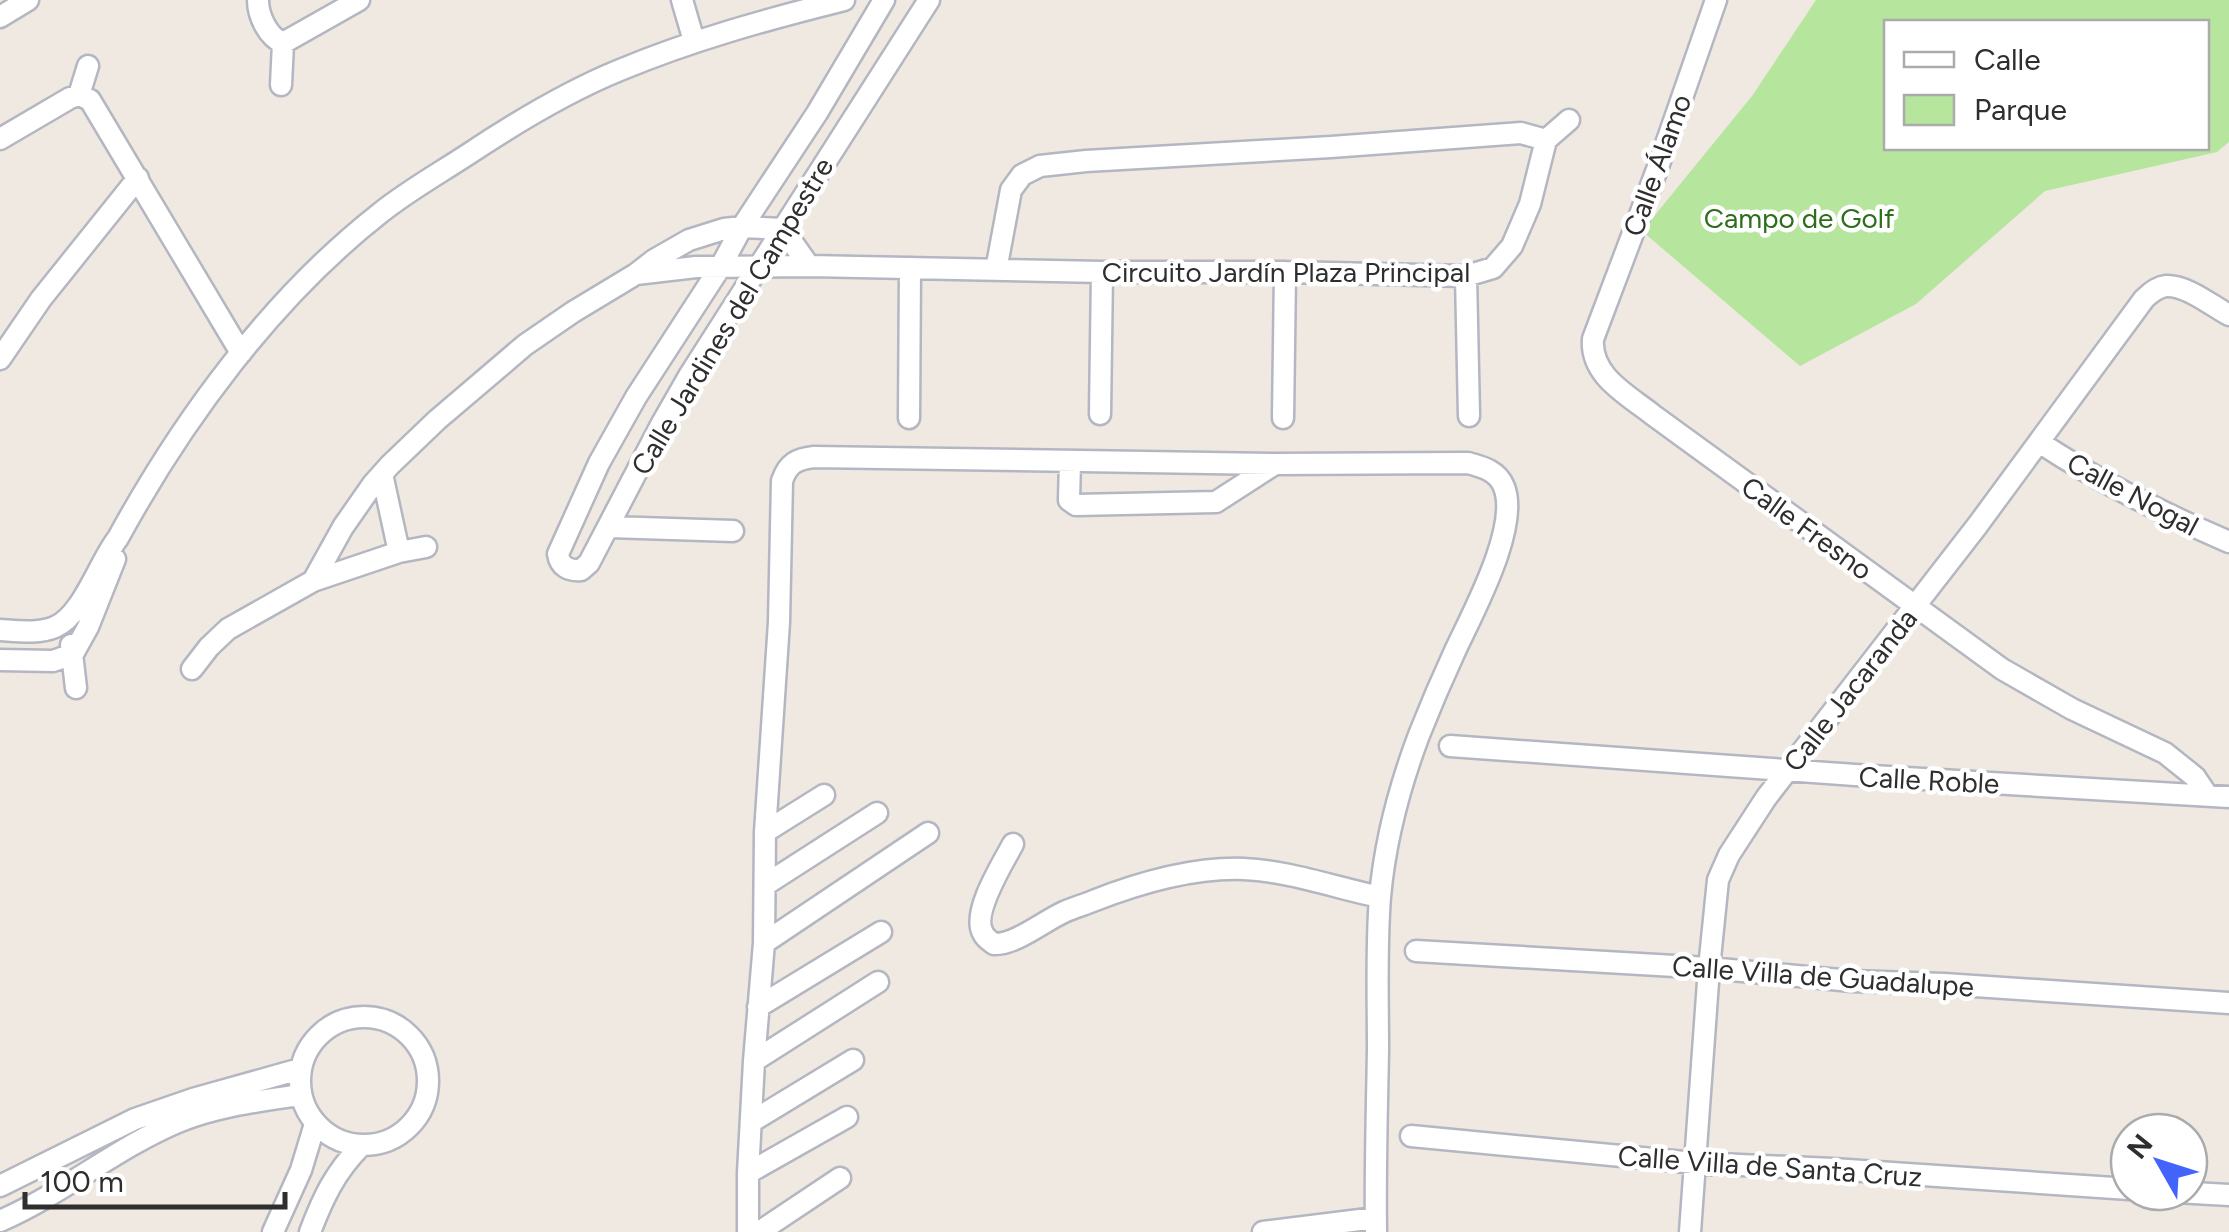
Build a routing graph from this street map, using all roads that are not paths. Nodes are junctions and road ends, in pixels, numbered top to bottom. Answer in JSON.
{"nodes":[{"id":1,"x":258,"y":0,"type":"edge"},
{"id":2,"x":359,"y":0,"type":"edge"},
{"id":3,"x":682,"y":0,"type":"edge"},
{"id":4,"x":844,"y":0,"type":"edge"},
{"id":5,"x":884,"y":0,"type":"edge"},
{"id":6,"x":929,"y":0,"type":"edge"},
{"id":7,"x":1716,"y":0,"type":"edge"},
{"id":8,"x":694,"y":41,"type":"junction"},
{"id":9,"x":283,"y":43,"type":"junction"},
{"id":10,"x":88,"y":66,"type":"dead end"},
{"id":11,"x":281,"y":85,"type":"dead end"},
{"id":12,"x":78,"y":95,"type":"junction"},
{"id":13,"x":1569,"y":120,"type":"dead end"},
{"id":14,"x":0,"y":140,"type":"edge"},
{"id":15,"x":1546,"y":140,"type":"junction"},
{"id":16,"x":138,"y":178,"type":"junction"},
{"id":17,"x":742,"y":226,"type":"junction"},
{"id":18,"x":784,"y":229,"type":"junction"},
{"id":19,"x":721,"y":266,"type":"junction"},
{"id":20,"x":809,"y":266,"type":"junction"},
{"id":21,"x":760,"y":267,"type":"junction"},
{"id":22,"x":910,"y":268,"type":"junction"},
{"id":23,"x":996,"y":270,"type":"junction"},
{"id":24,"x":1102,"y":272,"type":"junction"},
{"id":25,"x":1285,"y":272,"type":"junction"},
{"id":26,"x":636,"y":274,"type":"junction"},
{"id":27,"x":1466,"y":276,"type":"junction"},
{"id":28,"x":692,"y":310,"type":"junction"},
{"id":29,"x":2229,"y":315,"type":"edge"},
{"id":30,"x":719,"y":328,"type":"junction"},
{"id":31,"x":1596,"y":330,"type":"joint"},
{"id":32,"x":242,"y":353,"type":"junction"},
{"id":33,"x":0,"y":359,"type":"edge"},
{"id":34,"x":1100,"y":414,"type":"dead end"},
{"id":35,"x":1469,"y":416,"type":"dead end"},
{"id":36,"x":908,"y":418,"type":"dead end"},
{"id":37,"x":1282,"y":418,"type":"dead end"},
{"id":38,"x":2039,"y":442,"type":"junction"},
{"id":39,"x":1070,"y":461,"type":"junction"},
{"id":40,"x":1275,"y":464,"type":"junction"},
{"id":41,"x":382,"y":474,"type":"junction"},
{"id":42,"x":610,"y":527,"type":"junction"},
{"id":43,"x":733,"y":531,"type":"dead end"},
{"id":44,"x":118,"y":538,"type":"junction"},
{"id":45,"x":2229,"y":542,"type":"edge"},
{"id":46,"x":426,"y":547,"type":"dead end"},
{"id":47,"x":399,"y":552,"type":"junction"},
{"id":48,"x":313,"y":581,"type":"junction"},
{"id":49,"x":1915,"y":607,"type":"junction"},
{"id":50,"x":65,"y":620,"type":"junction"},
{"id":51,"x":0,"y":630,"type":"edge"},
{"id":52,"x":73,"y":654,"type":"junction"},
{"id":53,"x":0,"y":660,"type":"edge"},
{"id":54,"x":192,"y":670,"type":"dead end"},
{"id":55,"x":76,"y":688,"type":"dead end"},
{"id":56,"x":1450,"y":746,"type":"dead end"},
{"id":57,"x":1788,"y":770,"type":"junction"},
{"id":58,"x":824,"y":795,"type":"dead end"},
{"id":59,"x":2206,"y":795,"type":"junction"},
{"id":60,"x":2229,"y":796,"type":"edge"},
{"id":61,"x":876,"y":813,"type":"dead end"},
{"id":62,"x":765,"y":832,"type":"junction"},
{"id":63,"x":928,"y":832,"type":"dead end"},
{"id":64,"x":1013,"y":844,"type":"dead end"},
{"id":65,"x":765,"y":885,"type":"junction"},
{"id":66,"x":1380,"y":898,"type":"junction"},
{"id":67,"x":881,"y":932,"type":"dead end"},
{"id":68,"x":764,"y":943,"type":"junction"},
{"id":69,"x":1416,"y":951,"type":"dead end"},
{"id":70,"x":1708,"y":968,"type":"junction"},
{"id":71,"x":878,"y":982,"type":"dead end"},
{"id":72,"x":2229,"y":1003,"type":"edge"},
{"id":73,"x":758,"y":1007,"type":"junction"},
{"id":74,"x":854,"y":1060,"type":"dead end"},
{"id":75,"x":754,"y":1061,"type":"junction"},
{"id":76,"x":300,"y":1068,"type":"junction"},
{"id":77,"x":301,"y":1095,"type":"junction"},
{"id":78,"x":847,"y":1117,"type":"dead end"},
{"id":79,"x":751,"y":1122,"type":"junction"},
{"id":80,"x":316,"y":1124,"type":"junction"},
{"id":81,"x":1410,"y":1136,"type":"dead end"},
{"id":82,"x":79,"y":1146,"type":"junction"},
{"id":83,"x":361,"y":1146,"type":"junction"},
{"id":84,"x":1695,"y":1164,"type":"junction"},
{"id":85,"x":89,"y":1171,"type":"junction"},
{"id":86,"x":748,"y":1173,"type":"junction"},
{"id":87,"x":840,"y":1178,"type":"dead end"},
{"id":88,"x":4,"y":1184,"type":"edge"},
{"id":89,"x":2109,"y":1188,"type":"edge"},
{"id":90,"x":10,"y":1216,"type":"edge"},
{"id":91,"x":1376,"y":1225,"type":"edge"},
{"id":92,"x":273,"y":1232,"type":"edge"},
{"id":93,"x":310,"y":1232,"type":"edge"},
{"id":94,"x":748,"y":1232,"type":"edge"},
{"id":95,"x":760,"y":1232,"type":"edge"},
{"id":96,"x":1263,"y":1232,"type":"edge"},
{"id":97,"x":1690,"y":1232,"type":"edge"}],
"edges":[{"from":1,"to":9,"type":"street"},
{"from":2,"to":9,"type":"street"},
{"from":3,"to":8,"type":"street"},
{"from":4,"to":8,"type":"street"},
{"from":5,"to":17,"type":"street","name":"Calle Jardines del Campestre"},
{"from":6,"to":18,"type":"street","name":"Calle Jardines del Campestre"},
{"from":7,"to":31,"type":"street","name":"Calle Álamo"},
{"from":8,"to":32,"type":"street"},
{"from":9,"to":11,"type":"street"},
{"from":10,"to":12,"type":"street"},
{"from":12,"to":14,"type":"street"},
{"from":12,"to":16,"type":"street"},
{"from":13,"to":15,"type":"street"},
{"from":15,"to":23,"type":"street"},
{"from":15,"to":27,"type":"street","name":"Circuito Jardín Plaza Principal"},
{"from":16,"to":32,"type":"street"},
{"from":16,"to":33,"type":"street"},
{"from":17,"to":18,"type":"street"},
{"from":17,"to":19,"type":"street","name":"Calle Jardines del Campestre"},
{"from":17,"to":26,"type":"street"},
{"from":18,"to":20,"type":"street"},
{"from":18,"to":21,"type":"street","name":"Calle Jardines del Campestre"},
{"from":19,"to":21,"type":"street","name":"Circuito Jardín Plaza Principal"},
{"from":19,"to":26,"type":"street","name":"Circuito Jardín Plaza Principal"},
{"from":19,"to":28,"type":"street","name":"Calle Jardines del Campestre"},
{"from":20,"to":21,"type":"street","name":"Circuito Jardín Plaza Principal"},
{"from":20,"to":22,"type":"street","name":"Circuito Jardín Plaza Principal"},
{"from":21,"to":30,"type":"street","name":"Calle Jardines del Campestre"},
{"from":22,"to":23,"type":"street","name":"Circuito Jardín Plaza Principal"},
{"from":22,"to":36,"type":"street"},
{"from":23,"to":24,"type":"street","name":"Circuito Jardín Plaza Principal"},
{"from":24,"to":25,"type":"street","name":"Circuito Jardín Plaza Principal"},
{"from":24,"to":34,"type":"street"},
{"from":25,"to":27,"type":"street","name":"Circuito Jardín Plaza Principal"},
{"from":25,"to":37,"type":"street"},
{"from":26,"to":41,"type":"street"},
{"from":27,"to":35,"type":"street"},
{"from":28,"to":30,"type":"street"},
{"from":28,"to":42,"type":"street","name":"Calle Jardines del Campestre"},
{"from":29,"to":38,"type":"street","name":"Calle Jacaranda"},
{"from":30,"to":42,"type":"street","name":"Calle Jardines del Campestre"},
{"from":31,"to":49,"type":"street","name":"Calle Fresno"},
{"from":32,"to":44,"type":"street"},
{"from":38,"to":45,"type":"street","name":"Calle Nogal"},
{"from":38,"to":49,"type":"street","name":"Calle Jacaranda"},
{"from":39,"to":40,"type":"street"},
{"from":39,"to":40,"type":"street"},
{"from":39,"to":62,"type":"street"},
{"from":40,"to":66,"type":"street"},
{"from":41,"to":47,"type":"street"},
{"from":41,"to":48,"type":"street"},
{"from":42,"to":43,"type":"street"},
{"from":44,"to":50,"type":"street"},
{"from":44,"to":52,"type":"street"},
{"from":46,"to":47,"type":"street"},
{"from":47,"to":48,"type":"street"},
{"from":48,"to":54,"type":"street"},
{"from":49,"to":57,"type":"street","name":"Calle Jacaranda"},
{"from":49,"to":59,"type":"street","name":"Calle Fresno"},
{"from":50,"to":51,"type":"street"},
{"from":50,"to":52,"type":"street"},
{"from":52,"to":53,"type":"street"},
{"from":52,"to":55,"type":"street"},
{"from":56,"to":57,"type":"street","name":"Calle Roble"},
{"from":57,"to":59,"type":"street","name":"Calle Roble"},
{"from":57,"to":70,"type":"street","name":"Calle Jacaranda"},
{"from":58,"to":62,"type":"street"},
{"from":59,"to":60,"type":"street","name":"Calle Roble"},
{"from":61,"to":65,"type":"street"},
{"from":62,"to":65,"type":"street"},
{"from":63,"to":68,"type":"street"},
{"from":64,"to":66,"type":"street"},
{"from":65,"to":68,"type":"street"},
{"from":66,"to":91,"type":"street"},
{"from":67,"to":73,"type":"street"},
{"from":68,"to":73,"type":"street"},
{"from":69,"to":70,"type":"street","name":"Calle Villa de Guadalupe"},
{"from":70,"to":72,"type":"street","name":"Calle Villa de Guadalupe"},
{"from":70,"to":84,"type":"street","name":"Calle Jacaranda"},
{"from":71,"to":75,"type":"street"},
{"from":73,"to":75,"type":"street"},
{"from":74,"to":79,"type":"street"},
{"from":75,"to":79,"type":"street"},
{"from":76,"to":77,"type":"street"},
{"from":76,"to":82,"type":"street"},
{"from":76,"to":83,"type":"street"},
{"from":77,"to":80,"type":"street"},
{"from":77,"to":85,"type":"street"},
{"from":78,"to":86,"type":"street"},
{"from":79,"to":86,"type":"street"},
{"from":80,"to":83,"type":"street"},
{"from":80,"to":92,"type":"street"},
{"from":81,"to":84,"type":"street","name":"Calle Villa de Santa Cruz"},
{"from":82,"to":85,"type":"street"},
{"from":82,"to":88,"type":"street"},
{"from":83,"to":93,"type":"street"},
{"from":84,"to":89,"type":"street","name":"Calle Villa de Santa Cruz"},
{"from":84,"to":97,"type":"street","name":"Calle Jacaranda"},
{"from":85,"to":90,"type":"street"},
{"from":86,"to":94,"type":"street"},
{"from":87,"to":95,"type":"street"},
{"from":88,"to":90,"type":"street"},
{"from":91,"to":96,"type":"street"}]}
